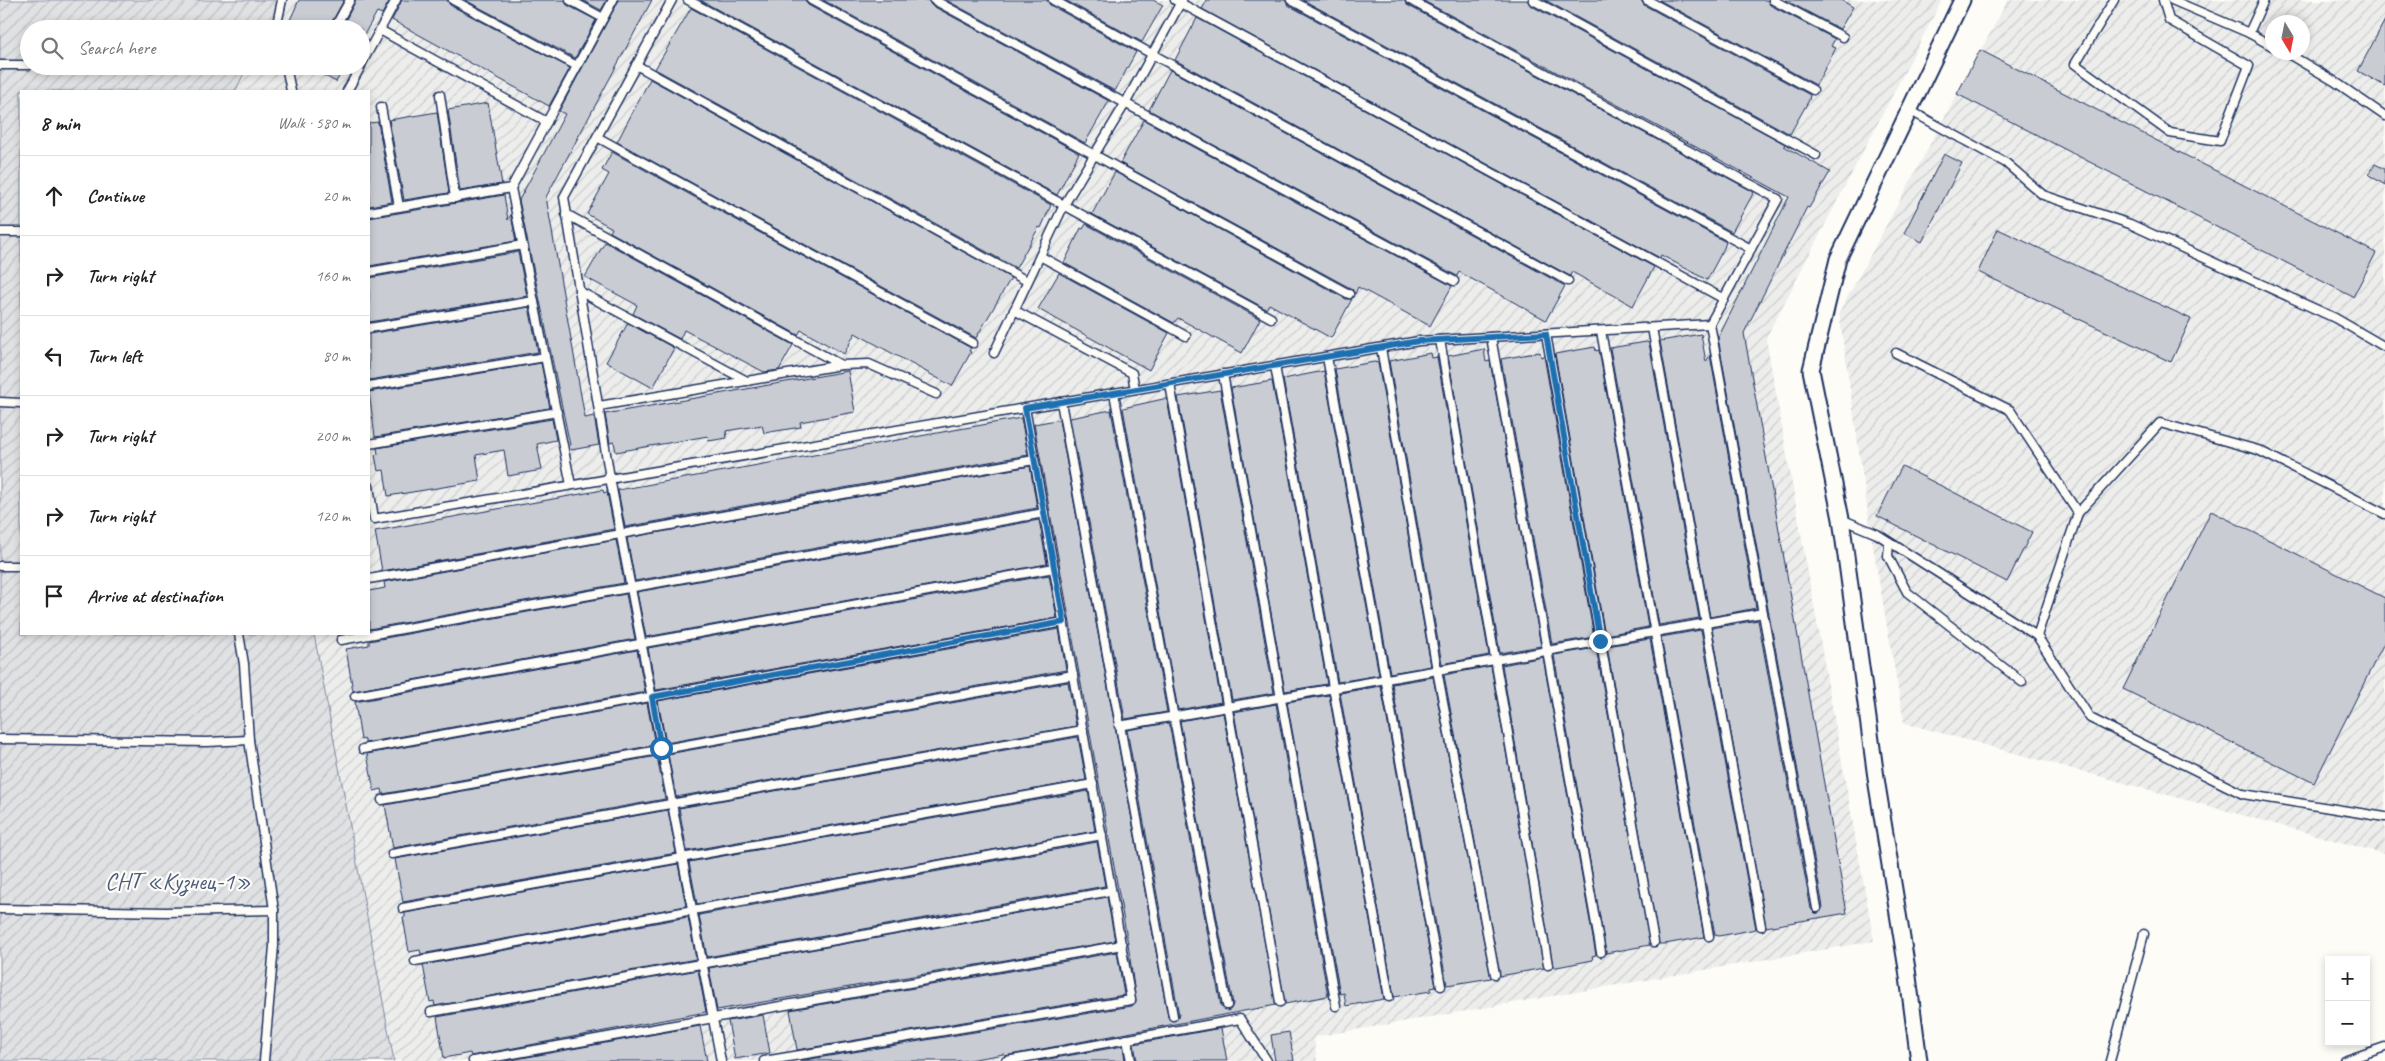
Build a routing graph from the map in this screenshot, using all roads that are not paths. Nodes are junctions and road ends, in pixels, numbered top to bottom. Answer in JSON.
{"nodes":[{"id":1,"x":282,"y":0,"type":"edge"},
{"id":2,"x":350,"y":0,"type":"edge"},
{"id":3,"x":396,"y":0,"type":"edge"},
{"id":4,"x":453,"y":0,"type":"edge"},
{"id":5,"x":570,"y":0,"type":"edge"},
{"id":6,"x":613,"y":0,"type":"edge"},
{"id":7,"x":672,"y":0,"type":"edge"},
{"id":8,"x":688,"y":0,"type":"edge"},
{"id":9,"x":811,"y":0,"type":"edge"},
{"id":10,"x":934,"y":0,"type":"edge"},
{"id":11,"x":1053,"y":0,"type":"edge"},
{"id":12,"x":1292,"y":0,"type":"edge"},
{"id":13,"x":1410,"y":0,"type":"edge"},
{"id":14,"x":1533,"y":0,"type":"edge"},
{"id":15,"x":1647,"y":0,"type":"edge"},
{"id":16,"x":1773,"y":0,"type":"edge"},
{"id":17,"x":1962,"y":0,"type":"edge"},
{"id":18,"x":2114,"y":0,"type":"edge"},
{"id":19,"x":2164,"y":0,"type":"edge"},
{"id":20,"x":2172,"y":0,"type":"edge"},
{"id":21,"x":2264,"y":0,"type":"edge"},
{"id":22,"x":1179,"y":1,"type":"edge"},
{"id":23,"x":2195,"y":4,"type":"edge"},
{"id":24,"x":604,"y":18,"type":"junction"},
{"id":25,"x":278,"y":20,"type":"edge"},
{"id":26,"x":339,"y":20,"type":"edge"},
{"id":27,"x":380,"y":30,"type":"junction"},
{"id":28,"x":2249,"y":32,"type":"junction"},
{"id":29,"x":1843,"y":38,"type":"dead end"},
{"id":30,"x":2265,"y":42,"type":"edge"},
{"id":31,"x":370,"y":46,"type":"edge"},
{"id":32,"x":1152,"y":53,"type":"junction"},
{"id":33,"x":2299,"y":60,"type":"edge"},
{"id":34,"x":0,"y":65,"type":"edge"},
{"id":35,"x":20,"y":65,"type":"edge"},
{"id":36,"x":636,"y":65,"type":"junction"},
{"id":37,"x":577,"y":66,"type":"junction"},
{"id":38,"x":288,"y":75,"type":"edge"},
{"id":39,"x":356,"y":75,"type":"edge"},
{"id":40,"x":291,"y":90,"type":"edge"},
{"id":41,"x":348,"y":90,"type":"edge"},
{"id":42,"x":1812,"y":90,"type":"dead end"},
{"id":43,"x":440,"y":95,"type":"dead end"},
{"id":44,"x":1125,"y":104,"type":"junction"},
{"id":45,"x":381,"y":107,"type":"dead end"},
{"id":46,"x":1909,"y":110,"type":"junction"},
{"id":47,"x":2385,"y":116,"type":"edge"},
{"id":48,"x":547,"y":122,"type":"junction"},
{"id":49,"x":597,"y":137,"type":"junction"},
{"id":50,"x":1094,"y":154,"type":"junction"},
{"id":51,"x":1816,"y":155,"type":"dead end"},
{"id":52,"x":511,"y":188,"type":"junction"},
{"id":53,"x":455,"y":198,"type":"junction"},
{"id":54,"x":1064,"y":205,"type":"junction"},
{"id":55,"x":399,"y":207,"type":"junction"},
{"id":56,"x":370,"y":212,"type":"edge"},
{"id":57,"x":566,"y":214,"type":"junction"},
{"id":58,"x":0,"y":232,"type":"edge"},
{"id":59,"x":20,"y":232,"type":"edge"},
{"id":60,"x":523,"y":245,"type":"junction"},
{"id":61,"x":1751,"y":249,"type":"junction"},
{"id":62,"x":1040,"y":256,"type":"junction"},
{"id":63,"x":370,"y":272,"type":"edge"},
{"id":64,"x":1027,"y":281,"type":"junction"},
{"id":65,"x":1454,"y":281,"type":"dead end"},
{"id":66,"x":1568,"y":281,"type":"dead end"},
{"id":67,"x":579,"y":291,"type":"junction"},
{"id":68,"x":1349,"y":294,"type":"dead end"},
{"id":69,"x":1724,"y":299,"type":"junction"},
{"id":70,"x":534,"y":301,"type":"junction"},
{"id":71,"x":1014,"y":310,"type":"junction"},
{"id":72,"x":1271,"y":318,"type":"dead end"},
{"id":73,"x":1710,"y":324,"type":"junction"},
{"id":74,"x":370,"y":328,"type":"edge"},
{"id":75,"x":1652,"y":328,"type":"junction"},
{"id":76,"x":1601,"y":331,"type":"junction"},
{"id":77,"x":1546,"y":334,"type":"junction"},
{"id":78,"x":1186,"y":336,"type":"dead end"},
{"id":79,"x":1491,"y":338,"type":"junction"},
{"id":80,"x":1440,"y":340,"type":"junction"},
{"id":81,"x":973,"y":343,"type":"dead end"},
{"id":82,"x":2385,"y":347,"type":"edge"},
{"id":83,"x":1382,"y":348,"type":"junction"},
{"id":84,"x":994,"y":353,"type":"dead end"},
{"id":85,"x":1896,"y":353,"type":"dead end"},
{"id":86,"x":545,"y":357,"type":"junction"},
{"id":87,"x":1327,"y":357,"type":"junction"},
{"id":88,"x":841,"y":365,"type":"junction"},
{"id":89,"x":1274,"y":366,"type":"junction"},
{"id":90,"x":1223,"y":374,"type":"junction"},
{"id":91,"x":747,"y":381,"type":"junction"},
{"id":92,"x":1170,"y":384,"type":"junction"},
{"id":93,"x":370,"y":386,"type":"edge"},
{"id":94,"x":1135,"y":389,"type":"junction"},
{"id":95,"x":1114,"y":393,"type":"junction"},
{"id":96,"x":936,"y":394,"type":"dead end"},
{"id":97,"x":0,"y":402,"type":"edge"},
{"id":98,"x":20,"y":402,"type":"edge"},
{"id":99,"x":1060,"y":402,"type":"junction"},
{"id":100,"x":598,"y":406,"type":"junction"},
{"id":101,"x":1025,"y":408,"type":"junction"},
{"id":102,"x":556,"y":412,"type":"junction"},
{"id":103,"x":370,"y":444,"type":"edge"},
{"id":104,"x":1034,"y":460,"type":"junction"},
{"id":105,"x":610,"y":478,"type":"junction"},
{"id":106,"x":571,"y":485,"type":"junction"},
{"id":107,"x":370,"y":493,"type":"edge"},
{"id":108,"x":1044,"y":513,"type":"junction"},
{"id":109,"x":2078,"y":513,"type":"junction"},
{"id":110,"x":2385,"y":514,"type":"edge"},
{"id":111,"x":1841,"y":519,"type":"junction"},
{"id":112,"x":621,"y":535,"type":"junction"},
{"id":113,"x":1889,"y":542,"type":"junction"},
{"id":114,"x":0,"y":566,"type":"edge"},
{"id":115,"x":20,"y":566,"type":"edge"},
{"id":116,"x":1054,"y":568,"type":"junction"},
{"id":117,"x":370,"y":579,"type":"edge"},
{"id":118,"x":631,"y":588,"type":"junction"},
{"id":119,"x":1763,"y":612,"type":"junction"},
{"id":120,"x":1064,"y":622,"type":"junction"},
{"id":121,"x":1706,"y":623,"type":"junction"},
{"id":122,"x":1654,"y":632,"type":"junction"},
{"id":123,"x":239,"y":635,"type":"edge"},
{"id":124,"x":369,"y":635,"type":"edge"},
{"id":125,"x":370,"y":635,"type":"edge"},
{"id":126,"x":2037,"y":636,"type":"junction"},
{"id":127,"x":341,"y":640,"type":"dead end"},
{"id":128,"x":1600,"y":641,"type":"junction"},
{"id":129,"x":641,"y":643,"type":"junction"},
{"id":130,"x":1546,"y":650,"type":"junction"},
{"id":131,"x":1494,"y":660,"type":"junction"},
{"id":132,"x":1437,"y":670,"type":"junction"},
{"id":133,"x":1073,"y":675,"type":"junction"},
{"id":134,"x":1387,"y":679,"type":"junction"},
{"id":135,"x":2022,"y":682,"type":"dead end"},
{"id":136,"x":1332,"y":688,"type":"junction"},
{"id":137,"x":355,"y":696,"type":"dead end"},
{"id":138,"x":652,"y":697,"type":"junction"},
{"id":139,"x":1281,"y":697,"type":"junction"},
{"id":140,"x":1227,"y":707,"type":"junction"},
{"id":141,"x":1174,"y":716,"type":"junction"},
{"id":142,"x":1120,"y":726,"type":"junction"},
{"id":143,"x":1083,"y":730,"type":"junction"},
{"id":144,"x":0,"y":740,"type":"edge"},
{"id":145,"x":249,"y":740,"type":"junction"},
{"id":146,"x":661,"y":748,"type":"junction"},
{"id":147,"x":363,"y":749,"type":"dead end"},
{"id":148,"x":1093,"y":784,"type":"junction"},
{"id":149,"x":382,"y":800,"type":"dead end"},
{"id":150,"x":672,"y":804,"type":"junction"},
{"id":151,"x":2385,"y":817,"type":"edge"},
{"id":152,"x":1102,"y":836,"type":"junction"},
{"id":153,"x":392,"y":854,"type":"dead end"},
{"id":154,"x":682,"y":858,"type":"junction"},
{"id":155,"x":1111,"y":891,"type":"junction"},
{"id":156,"x":403,"y":908,"type":"dead end"},
{"id":157,"x":1818,"y":908,"type":"dead end"},
{"id":158,"x":0,"y":909,"type":"edge"},
{"id":159,"x":274,"y":910,"type":"junction"},
{"id":160,"x":692,"y":910,"type":"junction"},
{"id":161,"x":1761,"y":926,"type":"dead end"},
{"id":162,"x":2144,"y":934,"type":"dead end"},
{"id":163,"x":1709,"y":936,"type":"dead end"},
{"id":164,"x":1654,"y":942,"type":"dead end"},
{"id":165,"x":1122,"y":945,"type":"junction"},
{"id":166,"x":1600,"y":952,"type":"dead end"},
{"id":167,"x":415,"y":961,"type":"dead end"},
{"id":168,"x":702,"y":964,"type":"junction"},
{"id":169,"x":1548,"y":965,"type":"dead end"},
{"id":170,"x":1495,"y":974,"type":"dead end"},
{"id":171,"x":1441,"y":986,"type":"dead end"},
{"id":172,"x":1389,"y":996,"type":"dead end"},
{"id":173,"x":1280,"y":1002,"type":"dead end"},
{"id":174,"x":1227,"y":1005,"type":"dead end"},
{"id":175,"x":1336,"y":1006,"type":"dead end"},
{"id":176,"x":431,"y":1012,"type":"dead end"},
{"id":177,"x":1173,"y":1016,"type":"dead end"},
{"id":178,"x":713,"y":1019,"type":"junction"},
{"id":179,"x":1127,"y":1039,"type":"junction"},
{"id":180,"x":2385,"y":1047,"type":"edge"},
{"id":181,"x":264,"y":1061,"type":"edge"},
{"id":182,"x":474,"y":1061,"type":"edge"},
{"id":183,"x":720,"y":1061,"type":"edge"},
{"id":184,"x":764,"y":1061,"type":"edge"},
{"id":185,"x":1006,"y":1061,"type":"edge"},
{"id":186,"x":1131,"y":1061,"type":"edge"},
{"id":187,"x":1267,"y":1061,"type":"edge"},
{"id":188,"x":1919,"y":1061,"type":"edge"},
{"id":189,"x":2110,"y":1061,"type":"edge"},
{"id":190,"x":2344,"y":1061,"type":"edge"}],
"edges":[{"from":1,"to":25,"type":"lane"},
{"from":2,"to":26,"type":"lane"},
{"from":3,"to":27,"type":"lane"},
{"from":4,"to":37,"type":"lane"},
{"from":5,"to":24,"type":"lane"},
{"from":6,"to":24,"type":"lane"},
{"from":7,"to":36,"type":"lane"},
{"from":8,"to":54,"type":"lane"},
{"from":9,"to":50,"type":"lane"},
{"from":10,"to":44,"type":"lane"},
{"from":11,"to":32,"type":"lane"},
{"from":12,"to":61,"type":"lane"},
{"from":13,"to":61,"type":"lane"},
{"from":14,"to":51,"type":"lane"},
{"from":15,"to":42,"type":"lane"},
{"from":16,"to":29,"type":"lane"},
{"from":17,"to":46,"type":"street"},
{"from":18,"to":19,"type":"lane"},
{"from":20,"to":23,"type":"lane"},
{"from":21,"to":28,"type":"lane"},
{"from":22,"to":32,"type":"lane"},
{"from":22,"to":69,"type":"lane"},
{"from":23,"to":28,"type":"lane"},
{"from":24,"to":37,"type":"lane"},
{"from":27,"to":31,"type":"lane"},
{"from":27,"to":48,"type":"lane"},
{"from":28,"to":30,"type":"lane"},
{"from":32,"to":44,"type":"lane"},
{"from":32,"to":66,"type":"lane"},
{"from":33,"to":47,"type":"lane"},
{"from":34,"to":35,"type":"lane"},
{"from":36,"to":49,"type":"lane"},
{"from":36,"to":64,"type":"lane"},
{"from":37,"to":48,"type":"lane"},
{"from":38,"to":40,"type":"lane"},
{"from":39,"to":41,"type":"lane"},
{"from":43,"to":53,"type":"lane"},
{"from":44,"to":50,"type":"lane"},
{"from":44,"to":65,"type":"lane"},
{"from":45,"to":55,"type":"lane"},
{"from":46,"to":82,"type":"lane"},
{"from":46,"to":111,"type":"street"},
{"from":48,"to":52,"type":"lane"},
{"from":49,"to":57,"type":"lane"},
{"from":49,"to":81,"type":"lane"},
{"from":50,"to":54,"type":"lane"},
{"from":50,"to":68,"type":"lane"},
{"from":52,"to":53,"type":"lane"},
{"from":52,"to":60,"type":"lane"},
{"from":53,"to":55,"type":"lane"},
{"from":54,"to":62,"type":"lane"},
{"from":54,"to":72,"type":"lane"},
{"from":55,"to":56,"type":"lane"},
{"from":57,"to":67,"type":"lane"},
{"from":57,"to":88,"type":"lane"},
{"from":58,"to":59,"type":"lane"},
{"from":60,"to":63,"type":"lane"},
{"from":60,"to":70,"type":"lane"},
{"from":61,"to":69,"type":"lane"},
{"from":62,"to":64,"type":"lane"},
{"from":62,"to":78,"type":"lane"},
{"from":64,"to":71,"type":"lane"},
{"from":67,"to":91,"type":"lane"},
{"from":67,"to":100,"type":"lane"},
{"from":69,"to":73,"type":"lane"},
{"from":70,"to":74,"type":"lane"},
{"from":70,"to":86,"type":"lane"},
{"from":71,"to":84,"type":"lane"},
{"from":71,"to":94,"type":"lane"},
{"from":73,"to":75,"type":"lane"},
{"from":73,"to":119,"type":"lane"},
{"from":75,"to":76,"type":"lane"},
{"from":75,"to":121,"type":"lane"},
{"from":76,"to":77,"type":"lane"},
{"from":76,"to":122,"type":"lane"},
{"from":77,"to":79,"type":"lane"},
{"from":77,"to":128,"type":"lane"},
{"from":79,"to":80,"type":"lane"},
{"from":79,"to":130,"type":"lane"},
{"from":80,"to":83,"type":"lane"},
{"from":80,"to":131,"type":"lane"},
{"from":83,"to":87,"type":"lane"},
{"from":83,"to":132,"type":"lane"},
{"from":85,"to":109,"type":"lane"},
{"from":86,"to":93,"type":"lane"},
{"from":86,"to":102,"type":"lane"},
{"from":87,"to":89,"type":"lane"},
{"from":87,"to":134,"type":"lane"},
{"from":88,"to":91,"type":"lane"},
{"from":88,"to":96,"type":"lane"},
{"from":89,"to":90,"type":"lane"},
{"from":89,"to":136,"type":"lane"},
{"from":90,"to":92,"type":"lane"},
{"from":90,"to":139,"type":"lane"},
{"from":91,"to":100,"type":"lane"},
{"from":92,"to":94,"type":"lane"},
{"from":92,"to":140,"type":"lane"},
{"from":94,"to":95,"type":"lane"},
{"from":95,"to":99,"type":"lane"},
{"from":95,"to":141,"type":"lane"},
{"from":97,"to":98,"type":"lane"},
{"from":99,"to":101,"type":"lane"},
{"from":99,"to":142,"type":"lane"},
{"from":100,"to":105,"type":"lane"},
{"from":101,"to":104,"type":"lane"},
{"from":101,"to":105,"type":"lane"},
{"from":102,"to":103,"type":"lane"},
{"from":102,"to":106,"type":"lane"},
{"from":104,"to":108,"type":"lane"},
{"from":104,"to":112,"type":"lane"},
{"from":105,"to":106,"type":"lane"},
{"from":105,"to":112,"type":"lane"},
{"from":106,"to":107,"type":"lane"},
{"from":108,"to":116,"type":"lane"},
{"from":108,"to":118,"type":"lane"},
{"from":109,"to":110,"type":"lane"},
{"from":109,"to":126,"type":"lane"},
{"from":111,"to":113,"type":"lane"},
{"from":111,"to":188,"type":"street"},
{"from":112,"to":117,"type":"lane"},
{"from":112,"to":118,"type":"lane"},
{"from":113,"to":126,"type":"lane"},
{"from":113,"to":135,"type":"lane"},
{"from":114,"to":115,"type":"lane"},
{"from":116,"to":120,"type":"lane"},
{"from":116,"to":129,"type":"lane"},
{"from":118,"to":125,"type":"lane"},
{"from":118,"to":129,"type":"lane"},
{"from":119,"to":121,"type":"lane"},
{"from":119,"to":157,"type":"lane"},
{"from":120,"to":133,"type":"lane"},
{"from":120,"to":138,"type":"lane"},
{"from":121,"to":122,"type":"lane"},
{"from":121,"to":161,"type":"lane"},
{"from":122,"to":128,"type":"lane"},
{"from":122,"to":163,"type":"lane"},
{"from":123,"to":145,"type":"lane"},
{"from":124,"to":127,"type":"lane"},
{"from":126,"to":151,"type":"lane"},
{"from":128,"to":130,"type":"lane"},
{"from":128,"to":164,"type":"lane"},
{"from":129,"to":137,"type":"lane"},
{"from":129,"to":138,"type":"lane"},
{"from":130,"to":131,"type":"lane"},
{"from":130,"to":166,"type":"lane"},
{"from":131,"to":132,"type":"lane"},
{"from":131,"to":169,"type":"lane"},
{"from":132,"to":134,"type":"lane"},
{"from":132,"to":170,"type":"lane"},
{"from":133,"to":143,"type":"lane"},
{"from":133,"to":146,"type":"lane"},
{"from":134,"to":136,"type":"lane"},
{"from":134,"to":171,"type":"lane"},
{"from":136,"to":139,"type":"lane"},
{"from":136,"to":172,"type":"lane"},
{"from":138,"to":146,"type":"lane"},
{"from":138,"to":147,"type":"lane"},
{"from":139,"to":140,"type":"lane"},
{"from":139,"to":175,"type":"lane"},
{"from":140,"to":141,"type":"lane"},
{"from":140,"to":173,"type":"lane"},
{"from":141,"to":142,"type":"lane"},
{"from":141,"to":174,"type":"lane"},
{"from":142,"to":177,"type":"lane"},
{"from":143,"to":148,"type":"lane"},
{"from":143,"to":150,"type":"lane"},
{"from":144,"to":145,"type":"lane"},
{"from":145,"to":159,"type":"lane"},
{"from":146,"to":149,"type":"lane"},
{"from":146,"to":150,"type":"lane"},
{"from":148,"to":152,"type":"lane"},
{"from":148,"to":154,"type":"lane"},
{"from":150,"to":153,"type":"lane"},
{"from":150,"to":154,"type":"lane"},
{"from":152,"to":155,"type":"lane"},
{"from":152,"to":160,"type":"lane"},
{"from":154,"to":156,"type":"lane"},
{"from":154,"to":160,"type":"lane"},
{"from":155,"to":165,"type":"lane"},
{"from":155,"to":168,"type":"lane"},
{"from":158,"to":159,"type":"lane"},
{"from":159,"to":181,"type":"lane"},
{"from":160,"to":167,"type":"lane"},
{"from":160,"to":168,"type":"lane"},
{"from":162,"to":189,"type":"lane"},
{"from":165,"to":178,"type":"lane"},
{"from":165,"to":184,"type":"lane"},
{"from":168,"to":176,"type":"lane"},
{"from":168,"to":178,"type":"lane"},
{"from":178,"to":182,"type":"lane"},
{"from":178,"to":183,"type":"lane"},
{"from":179,"to":185,"type":"lane"},
{"from":179,"to":186,"type":"lane"},
{"from":179,"to":187,"type":"lane"},
{"from":180,"to":190,"type":"lane"}]}
